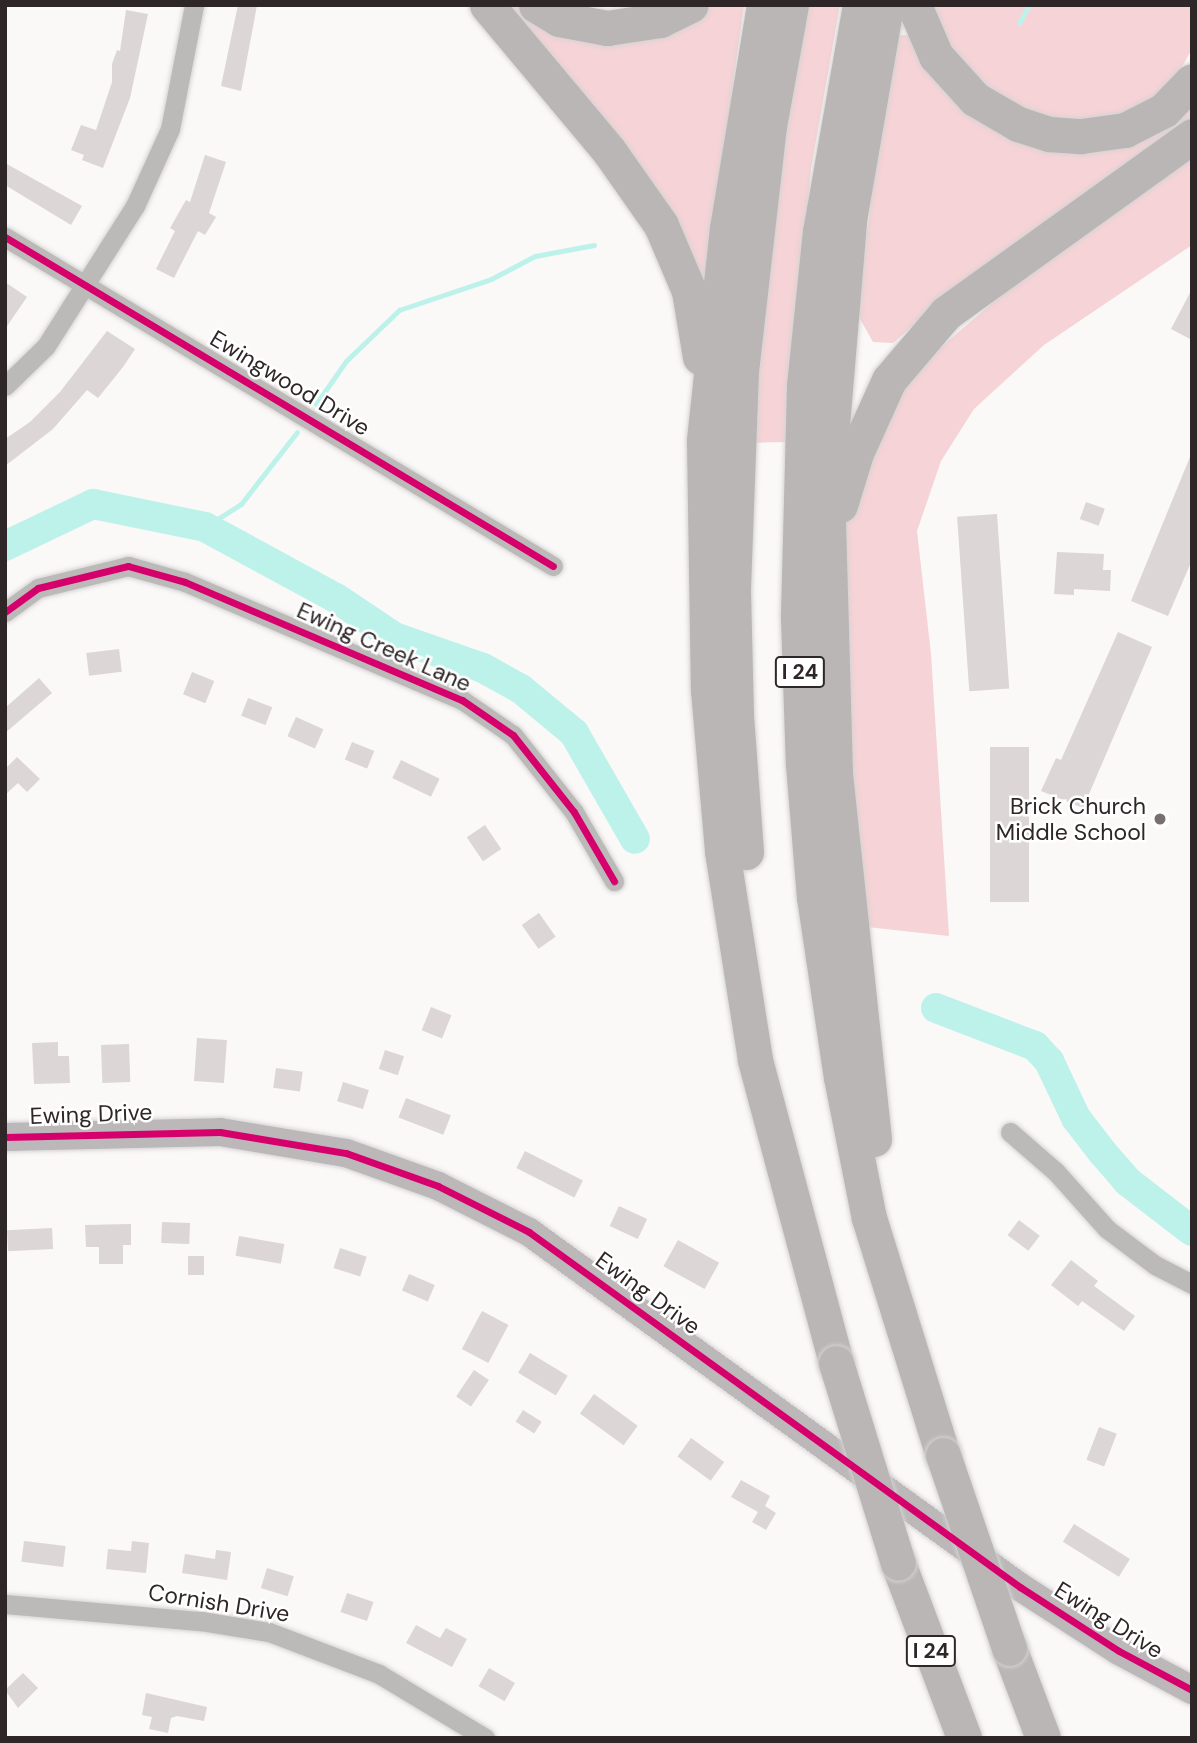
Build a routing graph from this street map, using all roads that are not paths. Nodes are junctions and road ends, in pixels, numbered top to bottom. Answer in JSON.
{"nodes":[{"id":1,"x":194,"y":5,"type":"edge"},
{"id":2,"x":487,"y":5,"type":"edge"},
{"id":3,"x":536,"y":5,"type":"edge"},
{"id":4,"x":691,"y":5,"type":"edge"},
{"id":5,"x":764,"y":5,"type":"edge"},
{"id":6,"x":791,"y":5,"type":"edge"},
{"id":7,"x":860,"y":5,"type":"edge"},
{"id":8,"x":886,"y":5,"type":"edge"},
{"id":9,"x":914,"y":5,"type":"edge"},
{"id":10,"x":1192,"y":81,"type":"edge"},
{"id":11,"x":1192,"y":136,"type":"edge"},
{"id":12,"x":5,"y":237,"type":"edge"},
{"id":13,"x":87,"y":286,"type":"junction"},
{"id":14,"x":5,"y":386,"type":"edge"},
{"id":15,"x":704,"y":441,"type":"junction"},
{"id":16,"x":827,"y":545,"type":"junction"},
{"id":17,"x":552,"y":566,"type":"dead end"},
{"id":18,"x":5,"y":612,"type":"edge"},
{"id":19,"x":614,"y":881,"type":"dead end"},
{"id":20,"x":1010,"y":1132,"type":"dead end"},
{"id":21,"x":5,"y":1137,"type":"edge"},
{"id":22,"x":800,"y":1216,"type":"junction"},
{"id":23,"x":1192,"y":1284,"type":"edge"},
{"id":24,"x":903,"y":1333,"type":"junction"},
{"id":25,"x":5,"y":1604,"type":"edge"},
{"id":26,"x":1192,"y":1690,"type":"edge"},
{"id":27,"x":485,"y":1738,"type":"edge"},
{"id":28,"x":964,"y":1738,"type":"edge"},
{"id":29,"x":1043,"y":1738,"type":"edge"}],
"edges":[{"from":1,"to":13,"type":"street"},
{"from":2,"to":15,"type":"highway"},
{"from":3,"to":4,"type":"highway"},
{"from":5,"to":15,"type":"highway"},
{"from":6,"to":22,"type":"highway","number":"I 24"},
{"from":7,"to":24,"type":"highway","number":"I 24"},
{"from":8,"to":16,"type":"highway"},
{"from":9,"to":10,"type":"highway"},
{"from":11,"to":16,"type":"highway"},
{"from":12,"to":13,"type":"street","name":"Ewingwood Drive"},
{"from":13,"to":14,"type":"street"},
{"from":13,"to":17,"type":"street","name":"Ewingwood Drive"},
{"from":15,"to":22,"type":"highway"},
{"from":16,"to":24,"type":"highway"},
{"from":18,"to":19,"type":"street","name":"Ewing Creek Lane"},
{"from":20,"to":23,"type":"street"},
{"from":21,"to":26,"type":"street","name":"Ewing Drive"},
{"from":22,"to":28,"type":"highway","number":"I 24","bridge":true},
{"from":24,"to":29,"type":"highway","number":"I 24","bridge":true},
{"from":25,"to":27,"type":"street","name":"Cornish Drive"}]}
